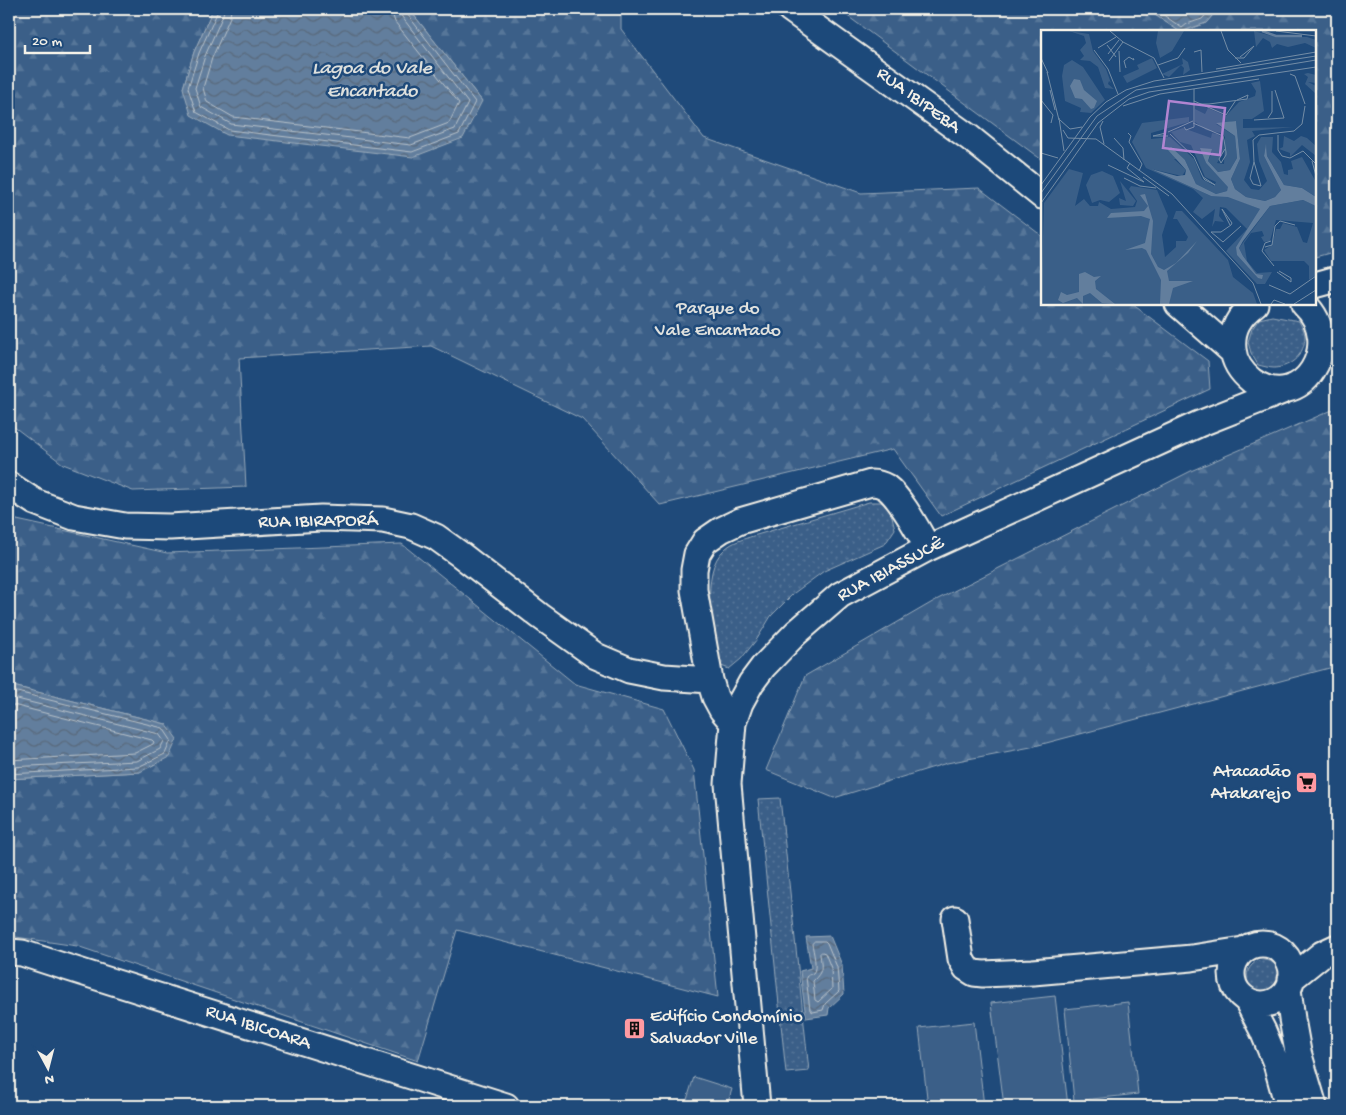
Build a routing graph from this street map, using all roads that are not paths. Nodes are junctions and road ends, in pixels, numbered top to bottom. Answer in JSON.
{"nodes":[{"id":1,"x":790,"y":9,"type":"edge"},
{"id":2,"x":1041,"y":195,"type":"edge"},
{"id":3,"x":1337,"y":279,"type":"edge"},
{"id":4,"x":1316,"y":285,"type":"edge"},
{"id":5,"x":1179,"y":305,"type":"edge"},
{"id":6,"x":1254,"y":305,"type":"edge"},
{"id":7,"x":1305,"y":305,"type":"edge"},
{"id":8,"x":1233,"y":352,"type":"junction"},
{"id":9,"x":1330,"y":360,"type":"edge"},
{"id":10,"x":1246,"y":376,"type":"junction"},
{"id":11,"x":1285,"y":390,"type":"junction"},
{"id":12,"x":1199,"y":424,"type":"junction"},
{"id":13,"x":9,"y":485,"type":"edge"},
{"id":14,"x":928,"y":548,"type":"junction"},
{"id":15,"x":710,"y":680,"type":"junction"},
{"id":16,"x":733,"y":723,"type":"junction"},
{"id":17,"x":955,"y":919,"type":"dead end"},
{"id":18,"x":1243,"y":950,"type":"junction"},
{"id":19,"x":1282,"y":951,"type":"junction"},
{"id":20,"x":1329,"y":951,"type":"edge"},
{"id":21,"x":9,"y":952,"type":"edge"},
{"id":22,"x":1192,"y":958,"type":"junction"},
{"id":23,"x":1290,"y":984,"type":"junction"},
{"id":24,"x":1240,"y":992,"type":"junction"},
{"id":25,"x":424,"y":1081,"type":"junction"},
{"id":26,"x":431,"y":1106,"type":"edge"},
{"id":27,"x":506,"y":1106,"type":"edge"},
{"id":28,"x":757,"y":1106,"type":"edge"},
{"id":29,"x":1288,"y":1106,"type":"edge"},
{"id":30,"x":1314,"y":1106,"type":"edge"}],
"edges":[{"from":1,"to":2,"type":"street","name":"RUA IBIPEBA"},
{"from":3,"to":4,"type":"street"},
{"from":5,"to":8,"type":"street"},
{"from":6,"to":8,"type":"street"},
{"from":7,"to":9,"type":"street"},
{"from":8,"to":10,"type":"street"},
{"from":9,"to":11,"type":"street","name":"RUA IBIASSUCÊ"},
{"from":10,"to":11,"type":"street"},
{"from":10,"to":12,"type":"street","name":"RUA IBIASSUCÊ"},
{"from":11,"to":12,"type":"street","name":"RUA IBIASSUCÊ"},
{"from":12,"to":14,"type":"street","name":"RUA IBIASSUCÊ"},
{"from":13,"to":15,"type":"street","name":"RUA IBIRAPORÁ"},
{"from":14,"to":15,"type":"street"},
{"from":14,"to":16,"type":"street","name":"RUA IBIASSUCÊ"},
{"from":15,"to":16,"type":"street"},
{"from":16,"to":28,"type":"street","name":"RUA IBIASSUCÊ"},
{"from":17,"to":22,"type":"street"},
{"from":18,"to":19,"type":"street"},
{"from":18,"to":22,"type":"street"},
{"from":18,"to":24,"type":"street"},
{"from":19,"to":20,"type":"street"},
{"from":19,"to":23,"type":"street"},
{"from":20,"to":23,"type":"street"},
{"from":21,"to":25,"type":"street","name":"RUA IBICOARA"},
{"from":22,"to":24,"type":"street"},
{"from":23,"to":24,"type":"street"},
{"from":23,"to":30,"type":"street"},
{"from":24,"to":29,"type":"street"},
{"from":25,"to":26,"type":"street"},
{"from":25,"to":27,"type":"street","name":"RUA IBICOARA"}]}
